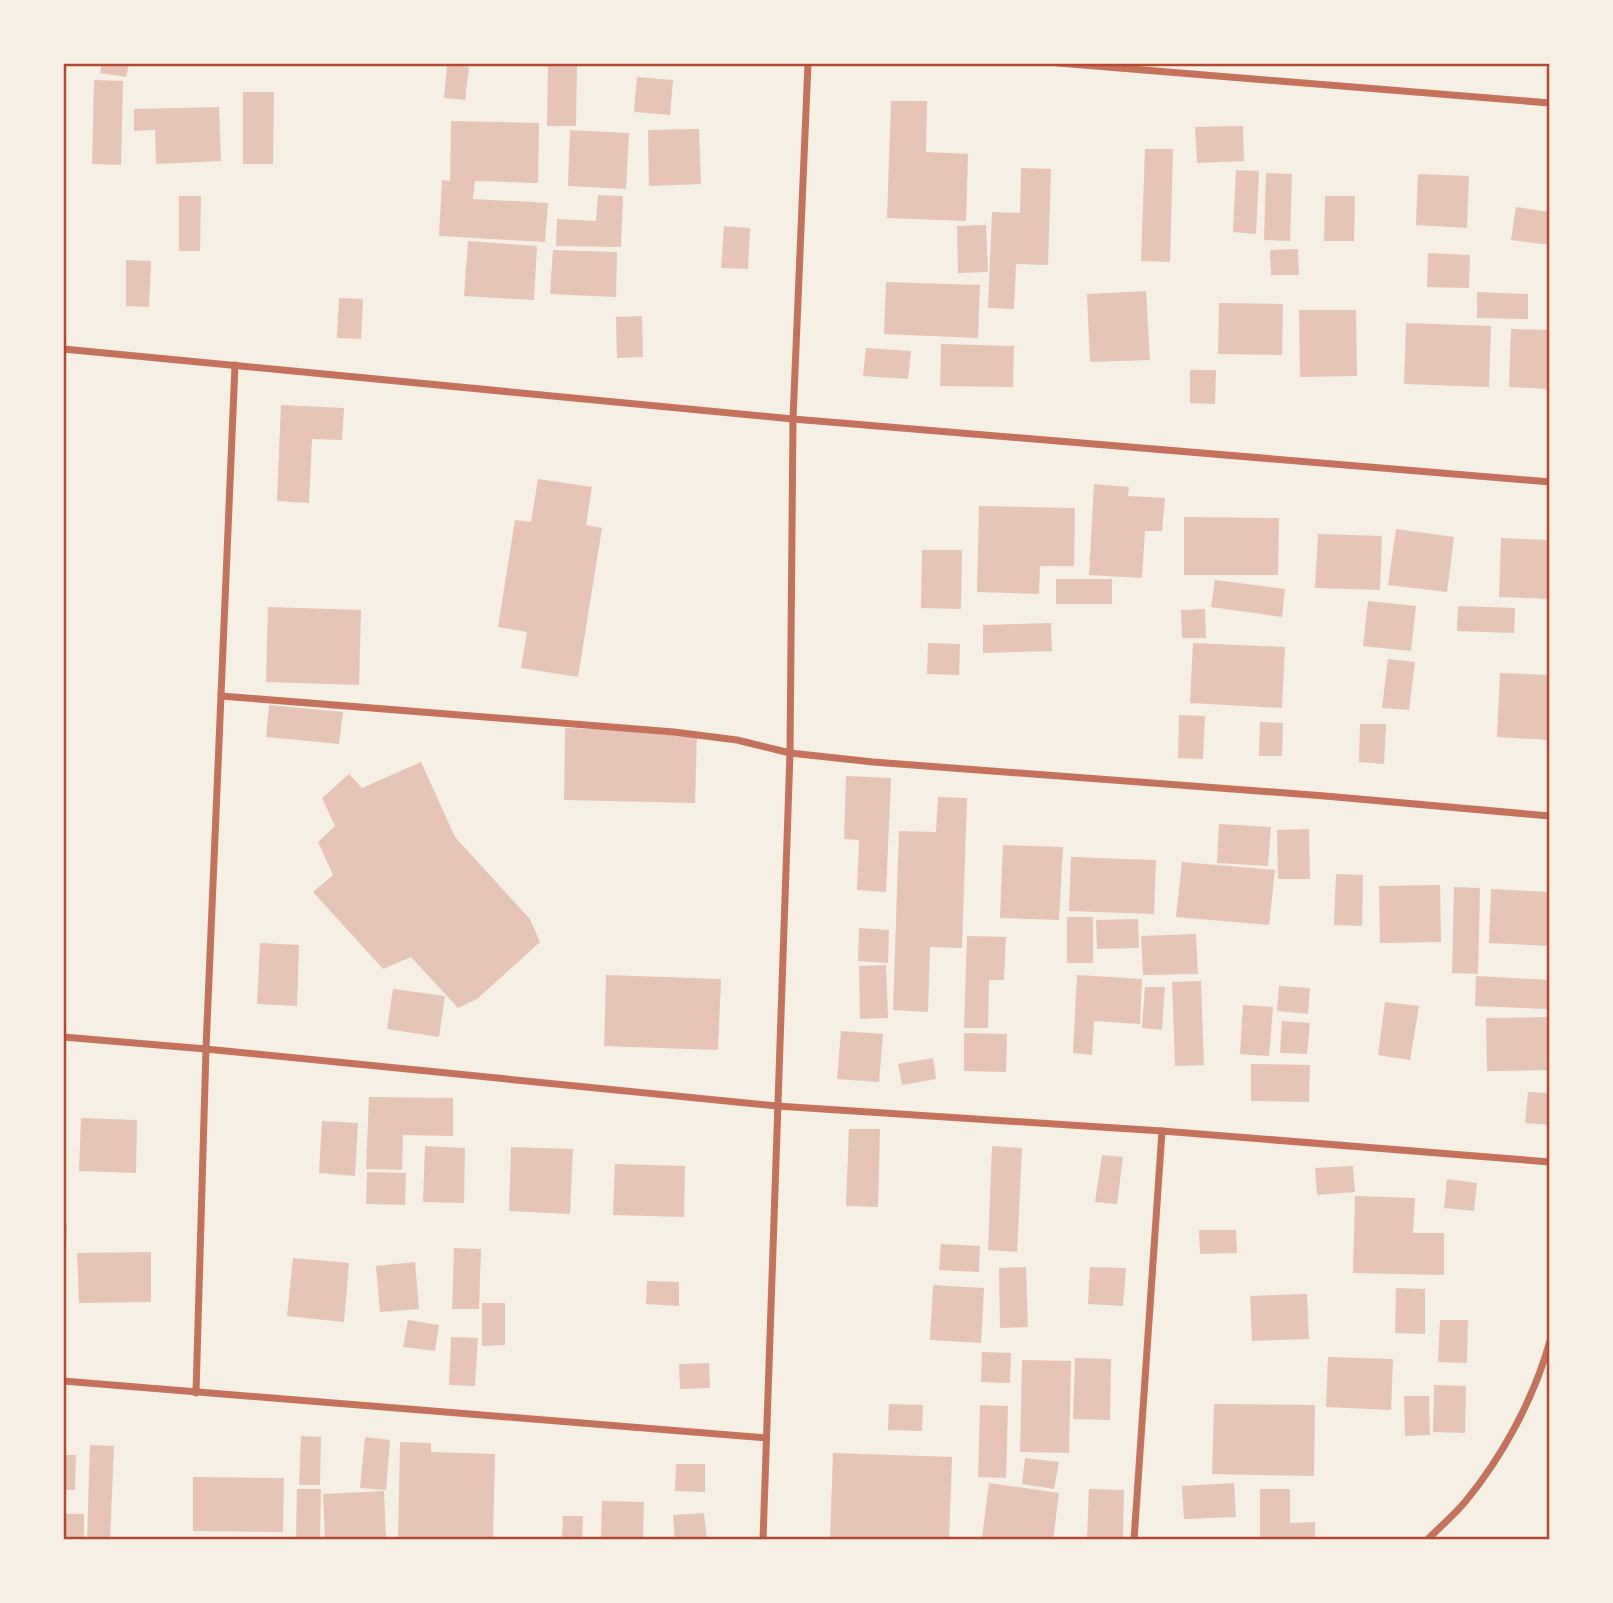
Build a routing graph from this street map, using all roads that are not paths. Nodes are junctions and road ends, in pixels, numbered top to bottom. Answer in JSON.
{"nodes":[{"id":1,"x":808,"y":63,"type":"edge"},
{"id":2,"x":1058,"y":63,"type":"edge"},
{"id":3,"x":1550,"y":103,"type":"edge"},
{"id":4,"x":63,"y":349,"type":"edge"},
{"id":5,"x":235,"y":365,"type":"junction"},
{"id":6,"x":793,"y":419,"type":"junction"},
{"id":7,"x":1550,"y":482,"type":"edge"},
{"id":8,"x":221,"y":695,"type":"junction"},
{"id":9,"x":790,"y":753,"type":"junction"},
{"id":10,"x":1550,"y":816,"type":"edge"},
{"id":11,"x":63,"y":1037,"type":"edge"},
{"id":12,"x":206,"y":1049,"type":"junction"},
{"id":13,"x":777,"y":1106,"type":"junction"},
{"id":14,"x":1162,"y":1131,"type":"junction"},
{"id":15,"x":1550,"y":1162,"type":"edge"},
{"id":16,"x":1550,"y":1340,"type":"edge"},
{"id":17,"x":63,"y":1381,"type":"edge"},
{"id":18,"x":196,"y":1393,"type":"junction"},
{"id":19,"x":766,"y":1438,"type":"junction"},
{"id":20,"x":763,"y":1540,"type":"edge"},
{"id":21,"x":1134,"y":1540,"type":"edge"},
{"id":22,"x":1427,"y":1540,"type":"edge"}],
"edges":[{"from":1,"to":6,"type":"street"},
{"from":2,"to":3,"type":"street"},
{"from":4,"to":5,"type":"street"},
{"from":5,"to":6,"type":"street"},
{"from":5,"to":8,"type":"street"},
{"from":6,"to":7,"type":"street"},
{"from":6,"to":9,"type":"street"},
{"from":8,"to":9,"type":"street"},
{"from":8,"to":12,"type":"street"},
{"from":9,"to":10,"type":"street"},
{"from":9,"to":13,"type":"street"},
{"from":11,"to":12,"type":"street"},
{"from":12,"to":13,"type":"street"},
{"from":12,"to":18,"type":"street"},
{"from":13,"to":14,"type":"street"},
{"from":13,"to":19,"type":"street"},
{"from":14,"to":15,"type":"street"},
{"from":14,"to":21,"type":"street"},
{"from":16,"to":22,"type":"street"},
{"from":17,"to":18,"type":"street"},
{"from":18,"to":19,"type":"street"},
{"from":19,"to":20,"type":"street"}]}
